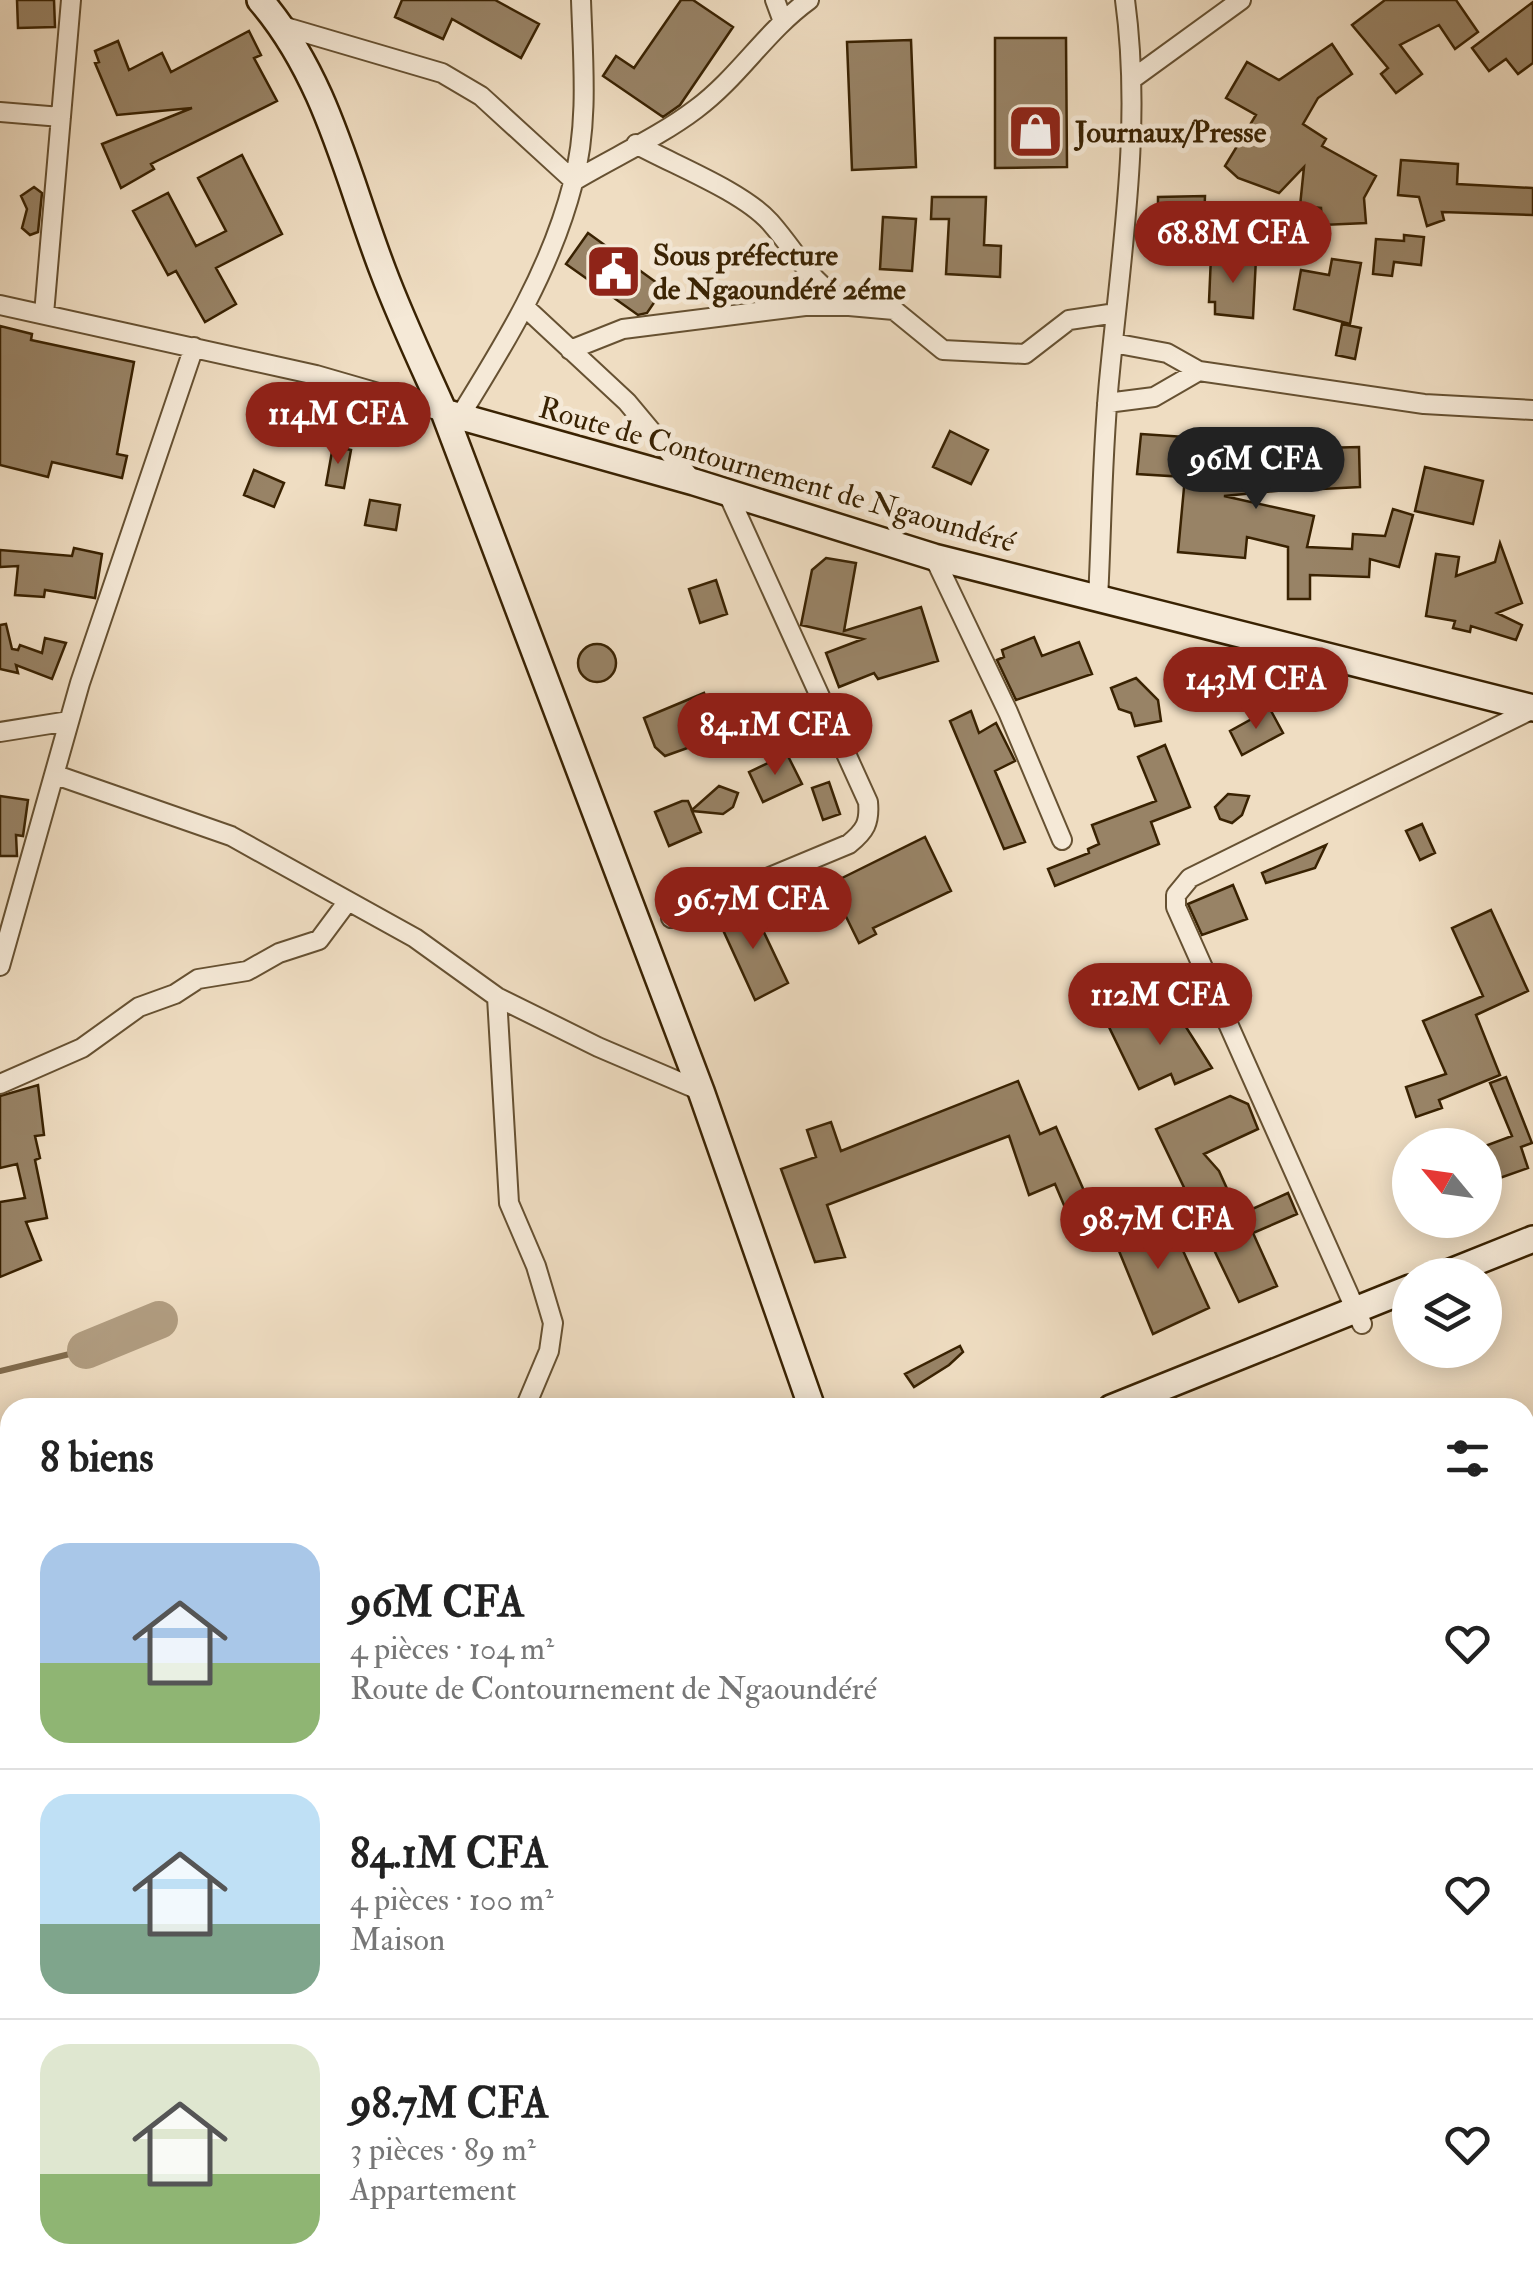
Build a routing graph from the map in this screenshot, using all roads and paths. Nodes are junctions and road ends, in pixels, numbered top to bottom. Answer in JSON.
{"nodes":[{"id":1,"x":71,"y":0,"type":"edge"},
{"id":2,"x":260,"y":0,"type":"edge"},
{"id":3,"x":582,"y":0,"type":"edge"},
{"id":4,"x":776,"y":0,"type":"edge"},
{"id":5,"x":809,"y":0,"type":"edge"},
{"id":6,"x":1125,"y":0,"type":"edge"},
{"id":7,"x":1240,"y":0,"type":"edge"},
{"id":8,"x":782,"y":20,"type":"junction"},
{"id":9,"x":282,"y":26,"type":"junction"},
{"id":10,"x":1135,"y":77,"type":"junction"},
{"id":11,"x":0,"y":112,"type":"edge"},
{"id":12,"x":62,"y":117,"type":"junction"},
{"id":13,"x":636,"y":144,"type":"junction"},
{"id":14,"x":574,"y":181,"type":"junction"},
{"id":15,"x":0,"y":306,"type":"edge"},
{"id":16,"x":848,"y":306,"type":"junction"},
{"id":17,"x":527,"y":309,"type":"junction"},
{"id":18,"x":1116,"y":313,"type":"junction"},
{"id":19,"x":44,"y":314,"type":"junction"},
{"id":20,"x":1113,"y":343,"type":"junction"},
{"id":21,"x":194,"y":347,"type":"junction"},
{"id":22,"x":570,"y":350,"type":"junction"},
{"id":23,"x":1199,"y":371,"type":"junction"},
{"id":24,"x":1107,"y":403,"type":"junction"},
{"id":25,"x":1533,"y":410,"type":"edge"},
{"id":26,"x":452,"y":414,"type":"junction"},
{"id":27,"x":694,"y":482,"type":"junction"},
{"id":28,"x":728,"y":494,"type":"junction"},
{"id":29,"x":934,"y":556,"type":"junction"},
{"id":30,"x":1098,"y":599,"type":"junction"},
{"id":31,"x":1533,"y":708,"type":"edge"},
{"id":32,"x":69,"y":721,"type":"junction"},
{"id":33,"x":0,"y":732,"type":"edge"},
{"id":34,"x":56,"y":775,"type":"junction"},
{"id":35,"x":1062,"y":840,"type":"dead end"},
{"id":36,"x":348,"y":901,"type":"junction"},
{"id":37,"x":671,"y":918,"type":"dead end"},
{"id":38,"x":0,"y":966,"type":"edge"},
{"id":39,"x":497,"y":997,"type":"junction"},
{"id":40,"x":0,"y":1084,"type":"edge"},
{"id":41,"x":701,"y":1090,"type":"junction"},
{"id":42,"x":1533,"y":1239,"type":"edge"},
{"id":43,"x":1533,"y":1257,"type":"edge"},
{"id":44,"x":1486,"y":1258,"type":"edge"},
{"id":45,"x":1502,"y":1269,"type":"edge"},
{"id":46,"x":1392,"y":1298,"type":"edge"},
{"id":47,"x":1392,"y":1309,"type":"edge"},
{"id":48,"x":1359,"y":1317,"type":"junction"},
{"id":49,"x":529,"y":1398,"type":"edge"},
{"id":50,"x":809,"y":1398,"type":"edge"},
{"id":51,"x":1138,"y":1398,"type":"edge"},
{"id":52,"x":1178,"y":1398,"type":"edge"}],
"edges":[{"from":1,"to":12,"type":"street"},
{"from":2,"to":9,"type":"street"},
{"from":3,"to":14,"type":"street"},
{"from":4,"to":8,"type":"street"},
{"from":5,"to":8,"type":"street"},
{"from":6,"to":10,"type":"street"},
{"from":7,"to":10,"type":"street"},
{"from":8,"to":13,"type":"street"},
{"from":9,"to":14,"type":"street"},
{"from":9,"to":26,"type":"street"},
{"from":10,"to":18,"type":"street"},
{"from":11,"to":12,"type":"street"},
{"from":12,"to":19,"type":"street"},
{"from":13,"to":14,"type":"street"},
{"from":13,"to":16,"type":"street"},
{"from":14,"to":17,"type":"street"},
{"from":15,"to":19,"type":"street"},
{"from":16,"to":18,"type":"street"},
{"from":16,"to":22,"type":"street"},
{"from":17,"to":22,"type":"street"},
{"from":17,"to":26,"type":"street"},
{"from":18,"to":20,"type":"street"},
{"from":19,"to":21,"type":"street"},
{"from":20,"to":23,"type":"street"},
{"from":20,"to":24,"type":"street"},
{"from":21,"to":26,"type":"street"},
{"from":21,"to":32,"type":"street"},
{"from":22,"to":27,"type":"street"},
{"from":23,"to":24,"type":"street"},
{"from":23,"to":25,"type":"street"},
{"from":24,"to":30,"type":"street"},
{"from":26,"to":27,"type":"street","name":"Route de Contournement de Ngaoundéré"},
{"from":26,"to":41,"type":"street"},
{"from":27,"to":28,"type":"street","name":"Route de Contournement de Ngaoundéré"},
{"from":28,"to":29,"type":"street","name":"Route de Contournement de Ngaoundéré"},
{"from":28,"to":37,"type":"street"},
{"from":29,"to":30,"type":"street","name":"Route de Contournement de Ngaoundéré"},
{"from":29,"to":35,"type":"street"},
{"from":30,"to":31,"type":"street","name":"Route de Contournement de Ngaoundéré"},
{"from":31,"to":48,"type":"street"},
{"from":32,"to":33,"type":"street"},
{"from":32,"to":34,"type":"street"},
{"from":34,"to":36,"type":"street"},
{"from":34,"to":38,"type":"street"},
{"from":36,"to":39,"type":"street"},
{"from":36,"to":40,"type":"street"},
{"from":39,"to":41,"type":"street"},
{"from":39,"to":49,"type":"street"},
{"from":41,"to":50,"type":"street"},
{"from":42,"to":44,"type":"street"},
{"from":43,"to":45,"type":"street"},
{"from":46,"to":48,"type":"street"},
{"from":47,"to":48,"type":"street"},
{"from":48,"to":51,"type":"street"},
{"from":48,"to":52,"type":"street"}]}
